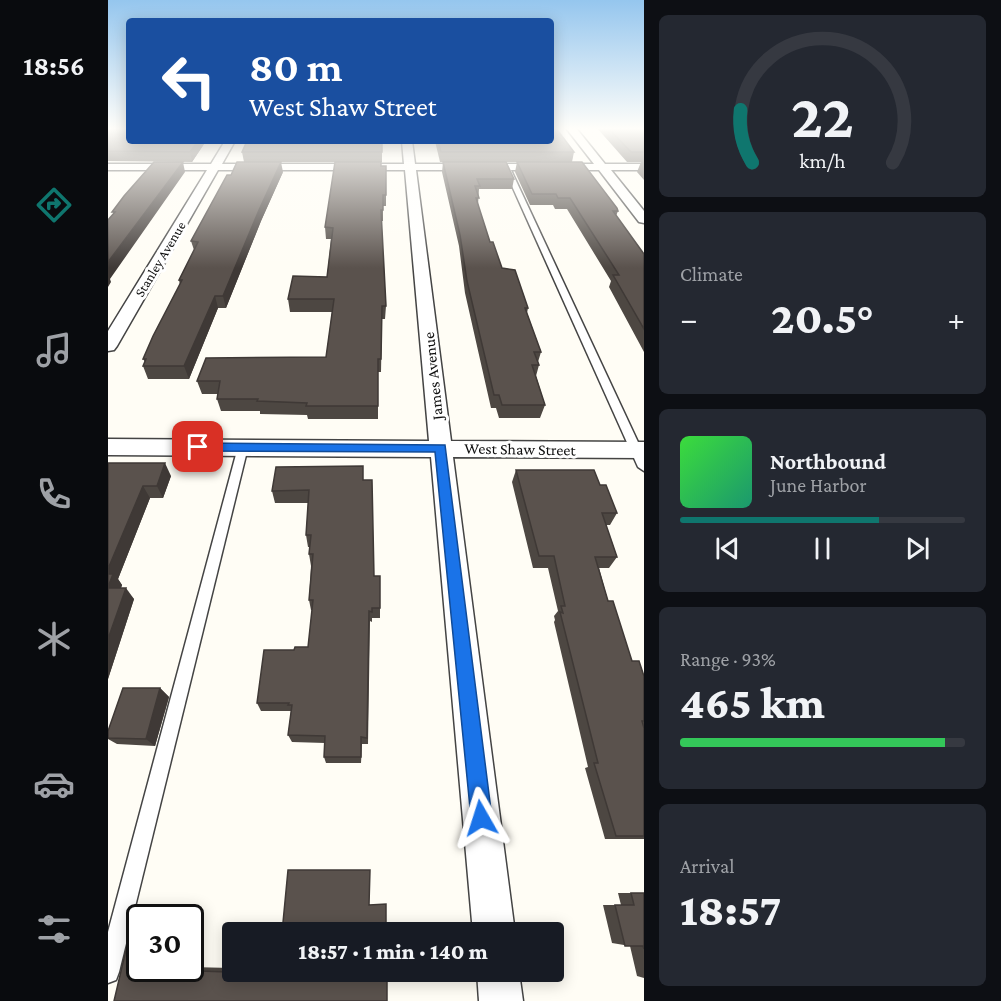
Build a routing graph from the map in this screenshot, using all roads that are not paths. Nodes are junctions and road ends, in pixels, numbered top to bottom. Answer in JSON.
{"nodes":[{"id":1,"x":209,"y":175,"type":"edge"},
{"id":2,"x":411,"y":175,"type":"edge"},
{"id":3,"x":511,"y":175,"type":"edge"},
{"id":4,"x":608,"y":175,"type":"edge"},
{"id":5,"x":644,"y":219,"type":"edge"},
{"id":6,"x":108,"y":346,"type":"edge"},
{"id":7,"x":108,"y":447,"type":"edge"},
{"id":8,"x":243,"y":447,"type":"junction"},
{"id":9,"x":441,"y":448,"type":"junction"},
{"id":10,"x":641,"y":455,"type":"edge"},
{"id":11,"x":493,"y":922,"type":"edge"},
{"id":12,"x":108,"y":972,"type":"edge"},
{"id":13,"x":499,"y":982,"type":"edge"},
{"id":14,"x":501,"y":1001,"type":"edge"}],
"edges":[{"from":1,"to":6,"type":"street","name":"Stanley Avenue"},
{"from":2,"to":9,"type":"street","name":"James Avenue"},
{"from":3,"to":10,"type":"lane"},
{"from":4,"to":5,"type":"street"},
{"from":7,"to":8,"type":"street","name":"West Shaw Street"},
{"from":8,"to":9,"type":"street","name":"West Shaw Street"},
{"from":8,"to":12,"type":"lane"},
{"from":9,"to":10,"type":"street","name":"West Shaw Street"},
{"from":9,"to":11,"type":"street","name":"James Avenue"},
{"from":13,"to":14,"type":"street"}]}
